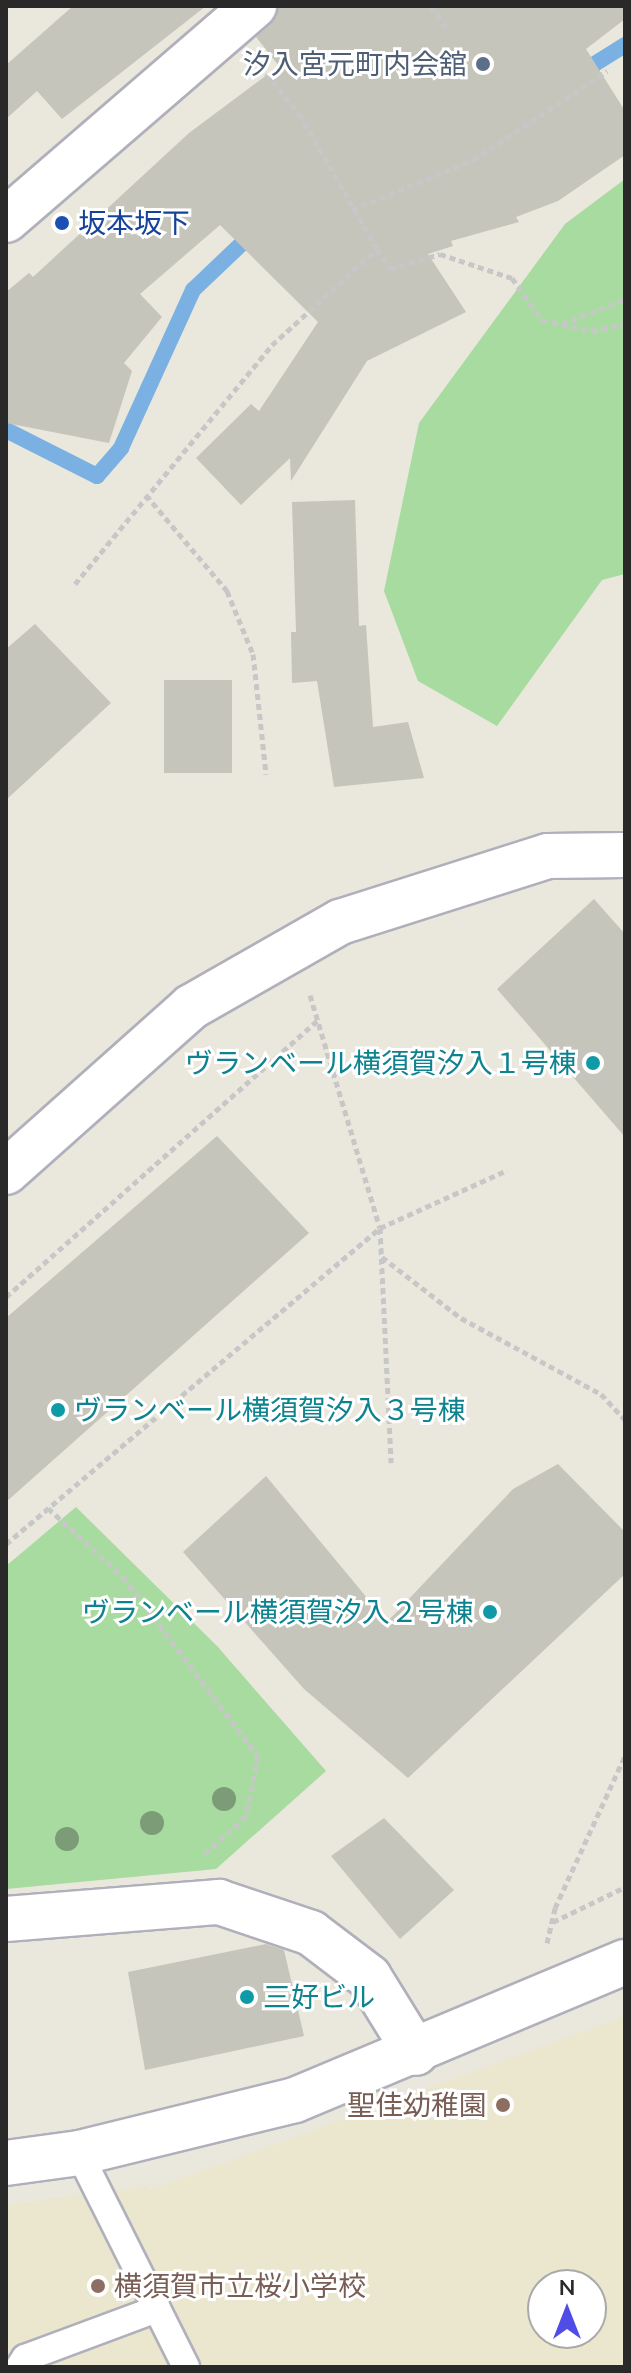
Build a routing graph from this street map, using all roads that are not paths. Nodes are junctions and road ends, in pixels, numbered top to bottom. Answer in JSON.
{"nodes":[{"id":1,"x":254,"y":6,"type":"edge"},
{"id":2,"x":6,"y":220,"type":"edge"},
{"id":3,"x":625,"y":855,"type":"edge"},
{"id":4,"x":6,"y":1172,"type":"edge"},
{"id":5,"x":6,"y":1919,"type":"edge"},
{"id":6,"x":625,"y":1962,"type":"edge"},
{"id":7,"x":416,"y":2053,"type":"junction"},
{"id":8,"x":79,"y":2153,"type":"junction"},
{"id":9,"x":6,"y":2163,"type":"edge"},
{"id":10,"x":157,"y":2309,"type":"junction"},
{"id":11,"x":19,"y":2367,"type":"edge"},
{"id":12,"x":186,"y":2367,"type":"edge"}],
"edges":[{"from":1,"to":2,"type":"street"},
{"from":3,"to":4,"type":"street"},
{"from":5,"to":7,"type":"street"},
{"from":6,"to":7,"type":"street"},
{"from":7,"to":8,"type":"street"},
{"from":8,"to":9,"type":"street"},
{"from":8,"to":10,"type":"lane"},
{"from":10,"to":11,"type":"lane"},
{"from":10,"to":12,"type":"lane"}]}
